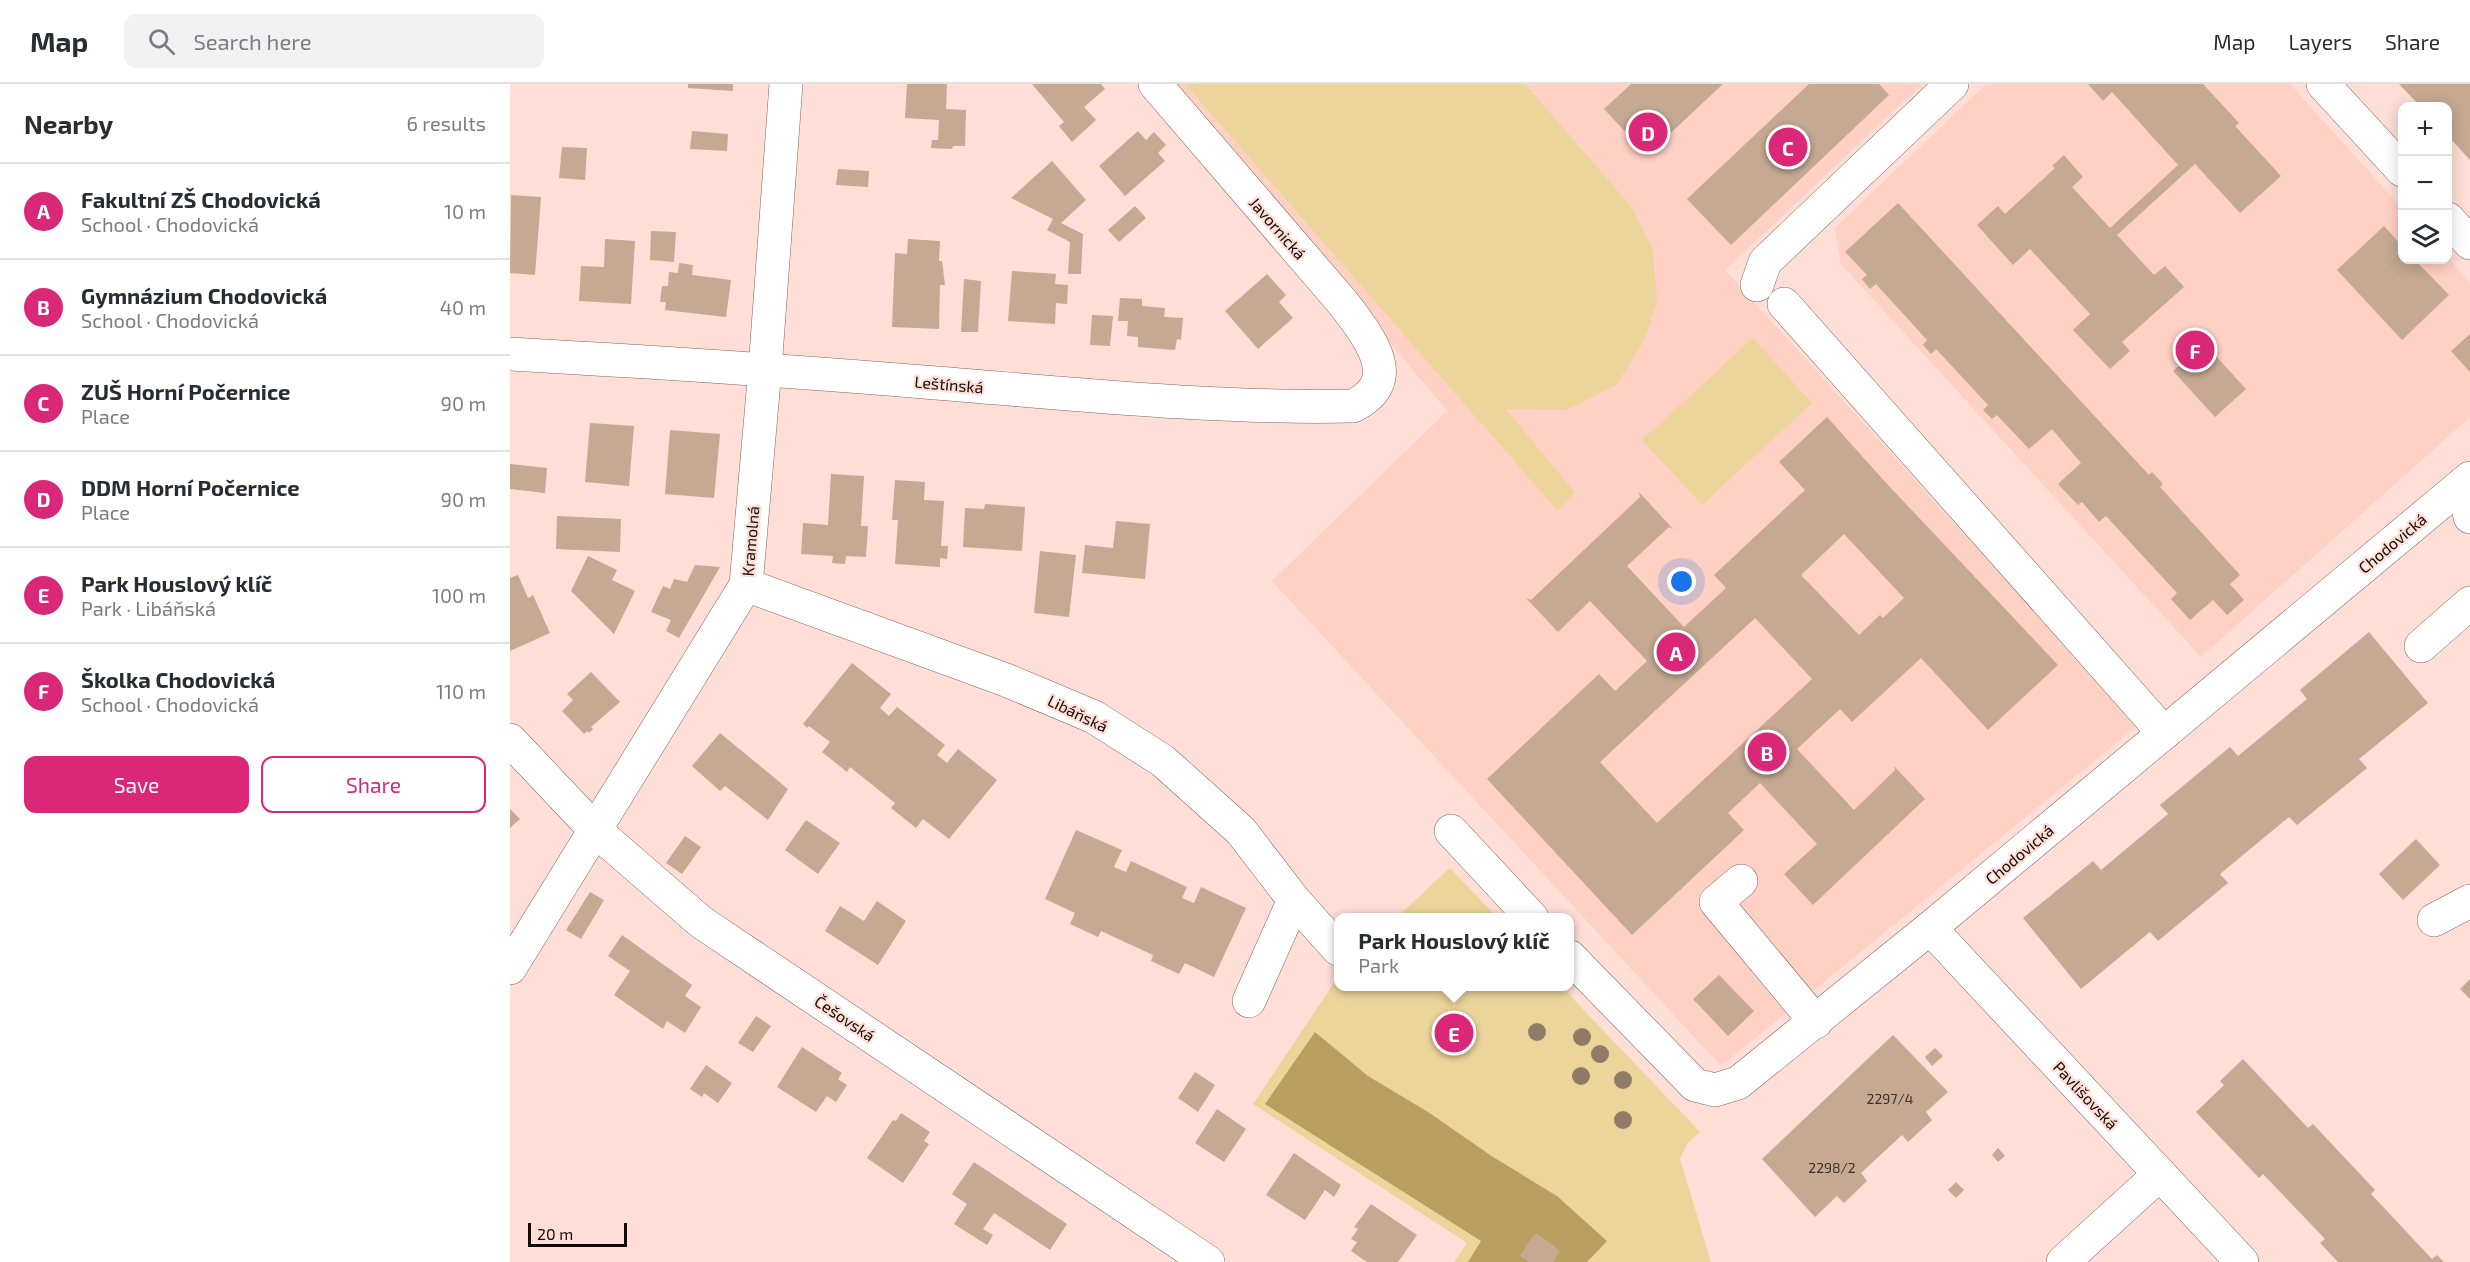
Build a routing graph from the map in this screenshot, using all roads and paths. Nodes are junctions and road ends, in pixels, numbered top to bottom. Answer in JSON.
{"nodes":[{"id":1,"x":786,"y":84,"type":"edge"},
{"id":2,"x":1155,"y":84,"type":"edge"},
{"id":3,"x":1952,"y":84,"type":"edge"},
{"id":4,"x":2323,"y":84,"type":"edge"},
{"id":5,"x":2398,"y":165,"type":"edge"},
{"id":6,"x":2452,"y":223,"type":"edge"},
{"id":7,"x":2470,"y":243,"type":"edge"},
{"id":8,"x":1756,"y":285,"type":"dead end"},
{"id":9,"x":1784,"y":304,"type":"dead end"},
{"id":10,"x":510,"y":354,"type":"edge"},
{"id":11,"x":765,"y":369,"type":"junction"},
{"id":12,"x":1377,"y":382,"type":"joint"},
{"id":13,"x":2467,"y":481,"type":"edge"},
{"id":14,"x":2470,"y":517,"type":"edge"},
{"id":15,"x":746,"y":585,"type":"junction"},
{"id":16,"x":2470,"y":603,"type":"edge"},
{"id":17,"x":2421,"y":646,"type":"dead end"},
{"id":18,"x":2164,"y":733,"type":"junction"},
{"id":19,"x":510,"y":740,"type":"edge"},
{"id":20,"x":596,"y":831,"type":"junction"},
{"id":21,"x":1451,"y":831,"type":"dead end"},
{"id":22,"x":1741,"y":881,"type":"dead end"},
{"id":23,"x":1294,"y":900,"type":"junction"},
{"id":24,"x":2470,"y":901,"type":"edge"},
{"id":25,"x":1527,"y":913,"type":"edge"},
{"id":26,"x":2434,"y":920,"type":"dead end"},
{"id":27,"x":1930,"y":928,"type":"junction"},
{"id":28,"x":1334,"y":945,"type":"edge"},
{"id":29,"x":1574,"y":962,"type":"edge"},
{"id":30,"x":510,"y":968,"type":"edge"},
{"id":31,"x":1249,"y":1002,"type":"dead end"},
{"id":32,"x":1816,"y":1022,"type":"junction"},
{"id":33,"x":2160,"y":1174,"type":"junction"},
{"id":34,"x":1208,"y":1262,"type":"edge"},
{"id":35,"x":2063,"y":1262,"type":"edge"},
{"id":36,"x":2242,"y":1262,"type":"edge"}],
"edges":[{"from":1,"to":11,"type":"street","name":"Kramolná"},
{"from":2,"to":12,"type":"street","name":"Javornická"},
{"from":3,"to":8,"type":"street"},
{"from":4,"to":5,"type":"street"},
{"from":6,"to":7,"type":"street"},
{"from":9,"to":18,"type":"street"},
{"from":10,"to":11,"type":"street","name":"Leštínská"},
{"from":11,"to":12,"type":"street","name":"Leštínská"},
{"from":11,"to":15,"type":"street","name":"Kramolná"},
{"from":13,"to":14,"type":"street"},
{"from":13,"to":18,"type":"street","name":"Chodovická"},
{"from":15,"to":20,"type":"street","name":"Kramolná"},
{"from":15,"to":23,"type":"street","name":"Libáňská"},
{"from":16,"to":17,"type":"street"},
{"from":18,"to":27,"type":"street","name":"Chodovická"},
{"from":19,"to":20,"type":"street","name":"Češovská"},
{"from":20,"to":30,"type":"street","name":"Kramolná"},
{"from":20,"to":34,"type":"street","name":"Češovská"},
{"from":21,"to":25,"type":"street"},
{"from":22,"to":32,"type":"street"},
{"from":23,"to":28,"type":"street","name":"Libáňská"},
{"from":23,"to":31,"type":"street"},
{"from":24,"to":26,"type":"street"},
{"from":27,"to":32,"type":"street","name":"Chodovická"},
{"from":27,"to":33,"type":"street","name":"Pavlišovská"},
{"from":29,"to":32,"type":"street","name":"Chodovická"},
{"from":33,"to":35,"type":"street"},
{"from":33,"to":36,"type":"street","name":"Pavlišovská"}]}
